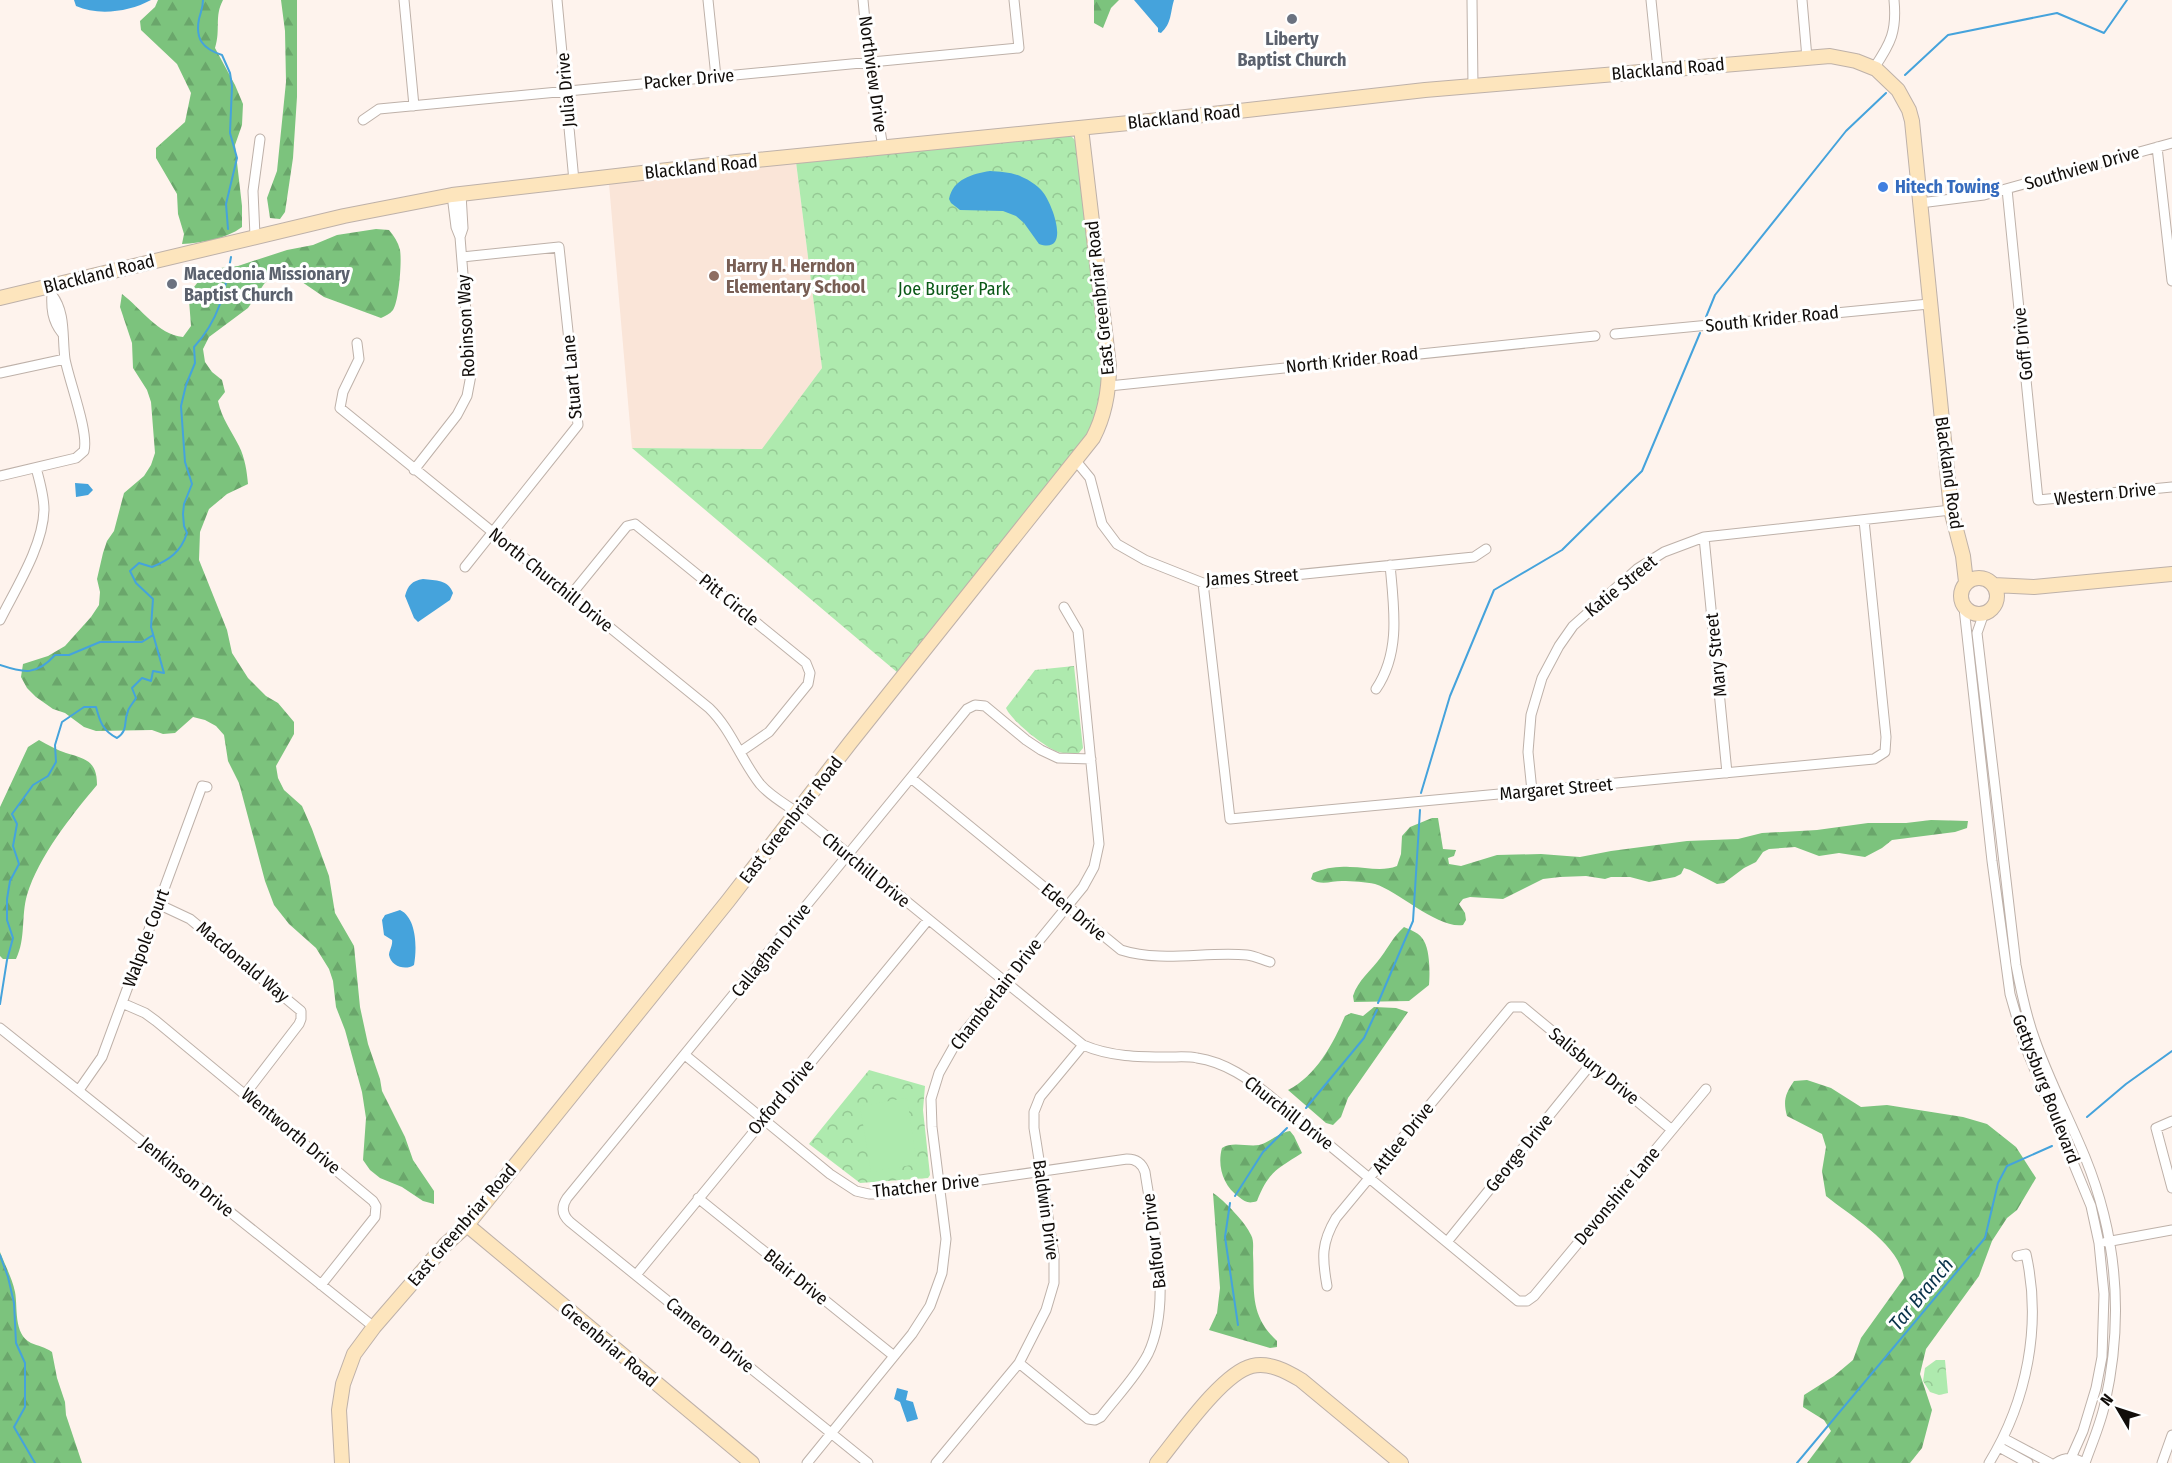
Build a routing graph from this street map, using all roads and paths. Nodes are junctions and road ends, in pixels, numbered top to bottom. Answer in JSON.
{"nodes":[{"id":1,"x":404,"y":0,"type":"edge"},
{"id":2,"x":557,"y":0,"type":"edge"},
{"id":3,"x":708,"y":0,"type":"edge"},
{"id":4,"x":863,"y":0,"type":"edge"},
{"id":5,"x":1014,"y":0,"type":"edge"},
{"id":6,"x":1472,"y":0,"type":"edge"},
{"id":7,"x":1651,"y":0,"type":"edge"},
{"id":8,"x":1802,"y":0,"type":"edge"},
{"id":9,"x":1894,"y":0,"type":"edge"},
{"id":10,"x":1807,"y":58,"type":"junction"},
{"id":11,"x":869,"y":63,"type":"junction"},
{"id":12,"x":1874,"y":68,"type":"junction"},
{"id":13,"x":1658,"y":69,"type":"junction"},
{"id":14,"x":716,"y":77,"type":"junction"},
{"id":15,"x":1473,"y":86,"type":"junction"},
{"id":16,"x":566,"y":91,"type":"junction"},
{"id":17,"x":414,"y":106,"type":"junction"},
{"id":18,"x":363,"y":120,"type":"dead end"},
{"id":19,"x":1081,"y":128,"type":"junction"},
{"id":20,"x":260,"y":139,"type":"dead end"},
{"id":21,"x":2172,"y":143,"type":"edge"},
{"id":22,"x":2157,"y":147,"type":"junction"},
{"id":23,"x":883,"y":148,"type":"junction"},
{"id":24,"x":574,"y":181,"type":"junction"},
{"id":25,"x":2007,"y":189,"type":"junction"},
{"id":26,"x":457,"y":194,"type":"junction"},
{"id":27,"x":1920,"y":203,"type":"junction"},
{"id":28,"x":255,"y":237,"type":"junction"},
{"id":29,"x":462,"y":256,"type":"junction"},
{"id":30,"x":2172,"y":281,"type":"edge"},
{"id":31,"x":51,"y":290,"type":"junction"},
{"id":32,"x":0,"y":298,"type":"edge"},
{"id":33,"x":1929,"y":304,"type":"junction"},
{"id":34,"x":1615,"y":334,"type":"dead end"},
{"id":35,"x":1595,"y":336,"type":"dead end"},
{"id":36,"x":357,"y":343,"type":"dead end"},
{"id":37,"x":65,"y":359,"type":"junction"},
{"id":38,"x":0,"y":373,"type":"edge"},
{"id":39,"x":1109,"y":386,"type":"junction"},
{"id":40,"x":1076,"y":461,"type":"junction"},
{"id":41,"x":36,"y":468,"type":"junction"},
{"id":42,"x":414,"y":470,"type":"junction"},
{"id":43,"x":0,"y":476,"type":"edge"},
{"id":44,"x":2172,"y":487,"type":"edge"},
{"id":45,"x":2038,"y":500,"type":"joint"},
{"id":46,"x":1951,"y":510,"type":"junction"},
{"id":47,"x":1864,"y":520,"type":"junction"},
{"id":48,"x":493,"y":533,"type":"junction"},
{"id":49,"x":1704,"y":537,"type":"junction"},
{"id":50,"x":1486,"y":549,"type":"dead end"},
{"id":51,"x":1963,"y":556,"type":"junction"},
{"id":52,"x":1390,"y":565,"type":"junction"},
{"id":53,"x":465,"y":567,"type":"dead end"},
{"id":54,"x":2172,"y":574,"type":"edge"},
{"id":55,"x":1989,"y":581,"type":"junction"},
{"id":56,"x":1966,"y":582,"type":"junction"},
{"id":57,"x":1203,"y":583,"type":"junction"},
{"id":58,"x":2034,"y":587,"type":"junction"},
{"id":59,"x":570,"y":596,"type":"junction"},
{"id":60,"x":1064,"y":607,"type":"dead end"},
{"id":61,"x":1965,"y":608,"type":"junction"},
{"id":62,"x":1989,"y":610,"type":"junction"},
{"id":63,"x":0,"y":620,"type":"edge"},
{"id":64,"x":1376,"y":689,"type":"dead end"},
{"id":65,"x":740,"y":752,"type":"junction"},
{"id":66,"x":1091,"y":759,"type":"junction"},
{"id":67,"x":1727,"y":773,"type":"junction"},
{"id":68,"x":911,"y":778,"type":"junction"},
{"id":69,"x":207,"y":788,"type":"dead end"},
{"id":70,"x":1532,"y":791,"type":"junction"},
{"id":71,"x":798,"y":813,"type":"junction"},
{"id":72,"x":849,"y":855,"type":"junction"},
{"id":73,"x":2006,"y":873,"type":"junction"},
{"id":74,"x":1994,"y":875,"type":"junction"},
{"id":75,"x":158,"y":904,"type":"junction"},
{"id":76,"x":1067,"y":905,"type":"junction"},
{"id":77,"x":928,"y":920,"type":"junction"},
{"id":78,"x":2014,"y":941,"type":"junction"},
{"id":79,"x":2003,"y":942,"type":"junction"},
{"id":80,"x":1270,"y":962,"type":"dead end"},
{"id":81,"x":1004,"y":983,"type":"junction"},
{"id":82,"x":122,"y":1004,"type":"junction"},
{"id":83,"x":1515,"y":1006,"type":"joint"},
{"id":84,"x":0,"y":1028,"type":"edge"},
{"id":85,"x":1083,"y":1045,"type":"junction"},
{"id":86,"x":685,"y":1055,"type":"junction"},
{"id":87,"x":1591,"y":1064,"type":"junction"},
{"id":88,"x":2049,"y":1073,"type":"junction"},
{"id":89,"x":2039,"y":1078,"type":"junction"},
{"id":90,"x":1706,"y":1089,"type":"dead end"},
{"id":91,"x":79,"y":1090,"type":"junction"},
{"id":92,"x":246,"y":1093,"type":"junction"},
{"id":93,"x":763,"y":1119,"type":"junction"},
{"id":94,"x":2172,"y":1120,"type":"edge"},
{"id":95,"x":1672,"y":1130,"type":"junction"},
{"id":96,"x":1140,"y":1163,"type":"joint"},
{"id":97,"x":1041,"y":1170,"type":"junction"},
{"id":98,"x":1370,"y":1178,"type":"junction"},
{"id":99,"x":940,"y":1187,"type":"junction"},
{"id":100,"x":2172,"y":1188,"type":"edge"},
{"id":101,"x":698,"y":1198,"type":"junction"},
{"id":102,"x":564,"y":1202,"type":"joint"},
{"id":103,"x":467,"y":1225,"type":"junction"},
{"id":104,"x":2172,"y":1230,"type":"edge"},
{"id":105,"x":2111,"y":1241,"type":"junction"},
{"id":106,"x":1447,"y":1242,"type":"junction"},
{"id":107,"x":2099,"y":1244,"type":"junction"},
{"id":108,"x":2017,"y":1256,"type":"dead end"},
{"id":109,"x":636,"y":1275,"type":"junction"},
{"id":110,"x":321,"y":1285,"type":"junction"},
{"id":111,"x":1327,"y":1286,"type":"dead end"},
{"id":112,"x":1527,"y":1301,"type":"joint"},
{"id":113,"x":374,"y":1327,"type":"junction"},
{"id":114,"x":894,"y":1356,"type":"junction"},
{"id":115,"x":1019,"y":1363,"type":"junction"},
{"id":116,"x":832,"y":1434,"type":"junction"},
{"id":117,"x":2172,"y":1435,"type":"edge"},
{"id":118,"x":2001,"y":1442,"type":"junction"},
{"id":119,"x":2072,"y":1458,"type":"junction"},
{"id":120,"x":342,"y":1463,"type":"edge"},
{"id":121,"x":752,"y":1463,"type":"edge"},
{"id":122,"x":807,"y":1463,"type":"edge"},
{"id":123,"x":868,"y":1463,"type":"edge"},
{"id":124,"x":936,"y":1463,"type":"edge"},
{"id":125,"x":1157,"y":1463,"type":"edge"},
{"id":126,"x":1401,"y":1463,"type":"edge"},
{"id":127,"x":1989,"y":1463,"type":"edge"},
{"id":128,"x":2028,"y":1463,"type":"edge"},
{"id":129,"x":2050,"y":1463,"type":"edge"},
{"id":130,"x":2055,"y":1463,"type":"edge"},
{"id":131,"x":2085,"y":1463,"type":"edge"},
{"id":132,"x":2162,"y":1463,"type":"edge"}],
"edges":[{"from":1,"to":17,"type":"street"},
{"from":2,"to":16,"type":"street","name":"Julia Drive"},
{"from":3,"to":14,"type":"street"},
{"from":4,"to":11,"type":"street","name":"Northview Drive"},
{"from":5,"to":11,"type":"street","name":"Packer Drive"},
{"from":6,"to":15,"type":"street"},
{"from":7,"to":13,"type":"street"},
{"from":8,"to":10,"type":"street"},
{"from":9,"to":12,"type":"street"},
{"from":10,"to":12,"type":"street","name":"Blackland Road"},
{"from":10,"to":13,"type":"street","name":"Blackland Road"},
{"from":11,"to":14,"type":"street","name":"Packer Drive"},
{"from":11,"to":23,"type":"street","name":"Northview Drive"},
{"from":12,"to":27,"type":"street","name":"Blackland Road"},
{"from":13,"to":15,"type":"street","name":"Blackland Road"},
{"from":14,"to":16,"type":"street","name":"Packer Drive"},
{"from":15,"to":19,"type":"street","name":"Blackland Road"},
{"from":16,"to":17,"type":"street","name":"Packer Drive"},
{"from":16,"to":24,"type":"street","name":"Julia Drive"},
{"from":17,"to":18,"type":"street","name":"Packer Drive"},
{"from":19,"to":23,"type":"street","name":"Blackland Road"},
{"from":19,"to":39,"type":"street","name":"East Greenbriar Road"},
{"from":20,"to":28,"type":"street"},
{"from":21,"to":22,"type":"street","name":"Southview Drive"},
{"from":22,"to":25,"type":"street","name":"Southview Drive"},
{"from":22,"to":30,"type":"street"},
{"from":23,"to":24,"type":"street","name":"Blackland Road"},
{"from":24,"to":26,"type":"street","name":"Blackland Road"},
{"from":25,"to":27,"type":"street","name":"Southview Drive"},
{"from":25,"to":45,"type":"street","name":"Goff Drive"},
{"from":26,"to":28,"type":"street","name":"Blackland Road"},
{"from":26,"to":29,"type":"street","name":"Robinson Way"},
{"from":27,"to":33,"type":"street","name":"Blackland Road"},
{"from":28,"to":31,"type":"street","name":"Blackland Road"},
{"from":29,"to":42,"type":"street","name":"Robinson Way"},
{"from":29,"to":48,"type":"street","name":"Stuart Lane"},
{"from":31,"to":32,"type":"street","name":"Blackland Road"},
{"from":31,"to":37,"type":"street"},
{"from":33,"to":34,"type":"street","name":"South Krider Road"},
{"from":33,"to":46,"type":"street","name":"Blackland Road"},
{"from":35,"to":39,"type":"street","name":"North Krider Road"},
{"from":36,"to":42,"type":"street","name":"North Churchill Drive"},
{"from":37,"to":38,"type":"street"},
{"from":37,"to":41,"type":"street"},
{"from":39,"to":40,"type":"street","name":"East Greenbriar Road"},
{"from":40,"to":57,"type":"street","name":"James Street"},
{"from":40,"to":71,"type":"street","name":"East Greenbriar Road"},
{"from":41,"to":43,"type":"street"},
{"from":41,"to":63,"type":"street"},
{"from":42,"to":48,"type":"street","name":"North Churchill Drive"},
{"from":44,"to":45,"type":"street","name":"Western Drive"},
{"from":46,"to":47,"type":"street","name":"Katie Street"},
{"from":46,"to":51,"type":"street","name":"Blackland Road"},
{"from":47,"to":49,"type":"street","name":"Katie Street"},
{"from":47,"to":67,"type":"street","name":"Margaret Street"},
{"from":48,"to":53,"type":"street","name":"Stuart Lane"},
{"from":48,"to":59,"type":"street","name":"North Churchill Drive"},
{"from":49,"to":67,"type":"street","name":"Mary Street"},
{"from":49,"to":70,"type":"street","name":"Katie Street"},
{"from":50,"to":52,"type":"street","name":"James Street"},
{"from":51,"to":55,"type":"street","name":"Blackland Road"},
{"from":51,"to":56,"type":"street","name":"Blackland Road"},
{"from":52,"to":57,"type":"street","name":"James Street"},
{"from":52,"to":64,"type":"street"},
{"from":54,"to":58,"type":"street"},
{"from":55,"to":56,"type":"street"},
{"from":55,"to":58,"type":"street"},
{"from":55,"to":62,"type":"street"},
{"from":56,"to":61,"type":"street"},
{"from":57,"to":70,"type":"street","name":"Margaret Street"},
{"from":58,"to":62,"type":"street"},
{"from":59,"to":65,"type":"street","name":"North Churchill Drive"},
{"from":59,"to":65,"type":"street","name":"Pitt Circle"},
{"from":60,"to":66,"type":"street","name":"Chamberlain Drive"},
{"from":61,"to":62,"type":"street"},
{"from":61,"to":74,"type":"street","name":"Gettysburg Boulevard"},
{"from":62,"to":73,"type":"street","name":"Gettysburg Boulevard"},
{"from":65,"to":71,"type":"street","name":"North Churchill Drive"},
{"from":66,"to":68,"type":"street","name":"Callaghan Drive"},
{"from":66,"to":76,"type":"street","name":"Chamberlain Drive"},
{"from":67,"to":70,"type":"street","name":"Margaret Street"},
{"from":68,"to":72,"type":"street","name":"Callaghan Drive"},
{"from":68,"to":76,"type":"street","name":"Eden Drive"},
{"from":69,"to":75,"type":"street","name":"Walpole Court"},
{"from":71,"to":72,"type":"street","name":"Churchill Drive"},
{"from":71,"to":103,"type":"street","name":"East Greenbriar Road"},
{"from":72,"to":77,"type":"street","name":"Churchill Drive"},
{"from":72,"to":86,"type":"street","name":"Callaghan Drive"},
{"from":73,"to":74,"type":"street"},
{"from":73,"to":78,"type":"street","name":"Gettysburg Boulevard"},
{"from":74,"to":79,"type":"street","name":"Gettysburg Boulevard"},
{"from":75,"to":82,"type":"street","name":"Walpole Court"},
{"from":75,"to":92,"type":"street","name":"Macdonald Way"},
{"from":76,"to":80,"type":"street","name":"Eden Drive"},
{"from":76,"to":81,"type":"street","name":"Chamberlain Drive"},
{"from":77,"to":81,"type":"street","name":"Churchill Drive"},
{"from":77,"to":93,"type":"street","name":"Oxford Drive"},
{"from":78,"to":79,"type":"street"},
{"from":78,"to":88,"type":"street","name":"Gettysburg Boulevard"},
{"from":79,"to":89,"type":"street","name":"Gettysburg Boulevard"},
{"from":81,"to":85,"type":"street","name":"Churchill Drive"},
{"from":81,"to":99,"type":"street","name":"Chamberlain Drive"},
{"from":82,"to":91,"type":"street","name":"Walpole Court"},
{"from":82,"to":92,"type":"street","name":"Wentworth Drive"},
{"from":83,"to":87,"type":"street","name":"Salisbury Drive"},
{"from":83,"to":98,"type":"street","name":"Attlee Drive"},
{"from":84,"to":91,"type":"street","name":"Jenkinson Drive"},
{"from":85,"to":97,"type":"street","name":"Baldwin Drive"},
{"from":85,"to":98,"type":"street","name":"Churchill Drive"},
{"from":86,"to":93,"type":"street","name":"Thatcher Drive"},
{"from":86,"to":102,"type":"street","name":"Callaghan Drive"},
{"from":87,"to":95,"type":"street","name":"Salisbury Drive"},
{"from":87,"to":106,"type":"street","name":"George Drive"},
{"from":88,"to":89,"type":"street"},
{"from":88,"to":105,"type":"street","name":"Gettysburg Boulevard"},
{"from":89,"to":107,"type":"street","name":"Gettysburg Boulevard"},
{"from":90,"to":95,"type":"street","name":"Devonshire Lane"},
{"from":91,"to":110,"type":"street","name":"Jenkinson Drive"},
{"from":92,"to":110,"type":"street","name":"Wentworth Drive"},
{"from":93,"to":99,"type":"street","name":"Thatcher Drive"},
{"from":93,"to":101,"type":"street","name":"Oxford Drive"},
{"from":94,"to":100,"type":"street"},
{"from":95,"to":112,"type":"street","name":"Devonshire Lane"},
{"from":96,"to":97,"type":"street","name":"Thatcher Drive"},
{"from":96,"to":115,"type":"street","name":"Balfour Drive"},
{"from":97,"to":99,"type":"street","name":"Thatcher Drive"},
{"from":97,"to":115,"type":"street","name":"Baldwin Drive"},
{"from":98,"to":106,"type":"street","name":"Churchill Drive"},
{"from":98,"to":111,"type":"street","name":"Attlee Drive"},
{"from":99,"to":114,"type":"street","name":"Chamberlain Drive"},
{"from":101,"to":109,"type":"street","name":"Oxford Drive"},
{"from":101,"to":114,"type":"street","name":"Blair Drive"},
{"from":102,"to":109,"type":"street","name":"Cameron Drive"},
{"from":103,"to":113,"type":"street","name":"East Greenbriar Road"},
{"from":103,"to":121,"type":"street","name":"Greenbriar Road"},
{"from":104,"to":105,"type":"street"},
{"from":105,"to":107,"type":"street"},
{"from":105,"to":131,"type":"street","name":"Gettysburg Boulevard"},
{"from":106,"to":112,"type":"street","name":"Churchill Drive"},
{"from":107,"to":119,"type":"street","name":"Gettysburg Boulevard"},
{"from":108,"to":118,"type":"street"},
{"from":109,"to":116,"type":"street","name":"Cameron Drive"},
{"from":110,"to":113,"type":"street","name":"Jenkinson Drive"},
{"from":113,"to":120,"type":"street","name":"East Greenbriar Road"},
{"from":114,"to":116,"type":"street","name":"Chamberlain Drive"},
{"from":115,"to":124,"type":"street","name":"Baldwin Drive"},
{"from":116,"to":122,"type":"street","name":"Chamberlain Drive"},
{"from":116,"to":123,"type":"street","name":"Cameron Drive"},
{"from":117,"to":132,"type":"street"},
{"from":118,"to":127,"type":"street"},
{"from":118,"to":128,"type":"street"},
{"from":118,"to":129,"type":"street"},
{"from":119,"to":130,"type":"street"},
{"from":119,"to":131,"type":"street"},
{"from":125,"to":126,"type":"street"}]}
